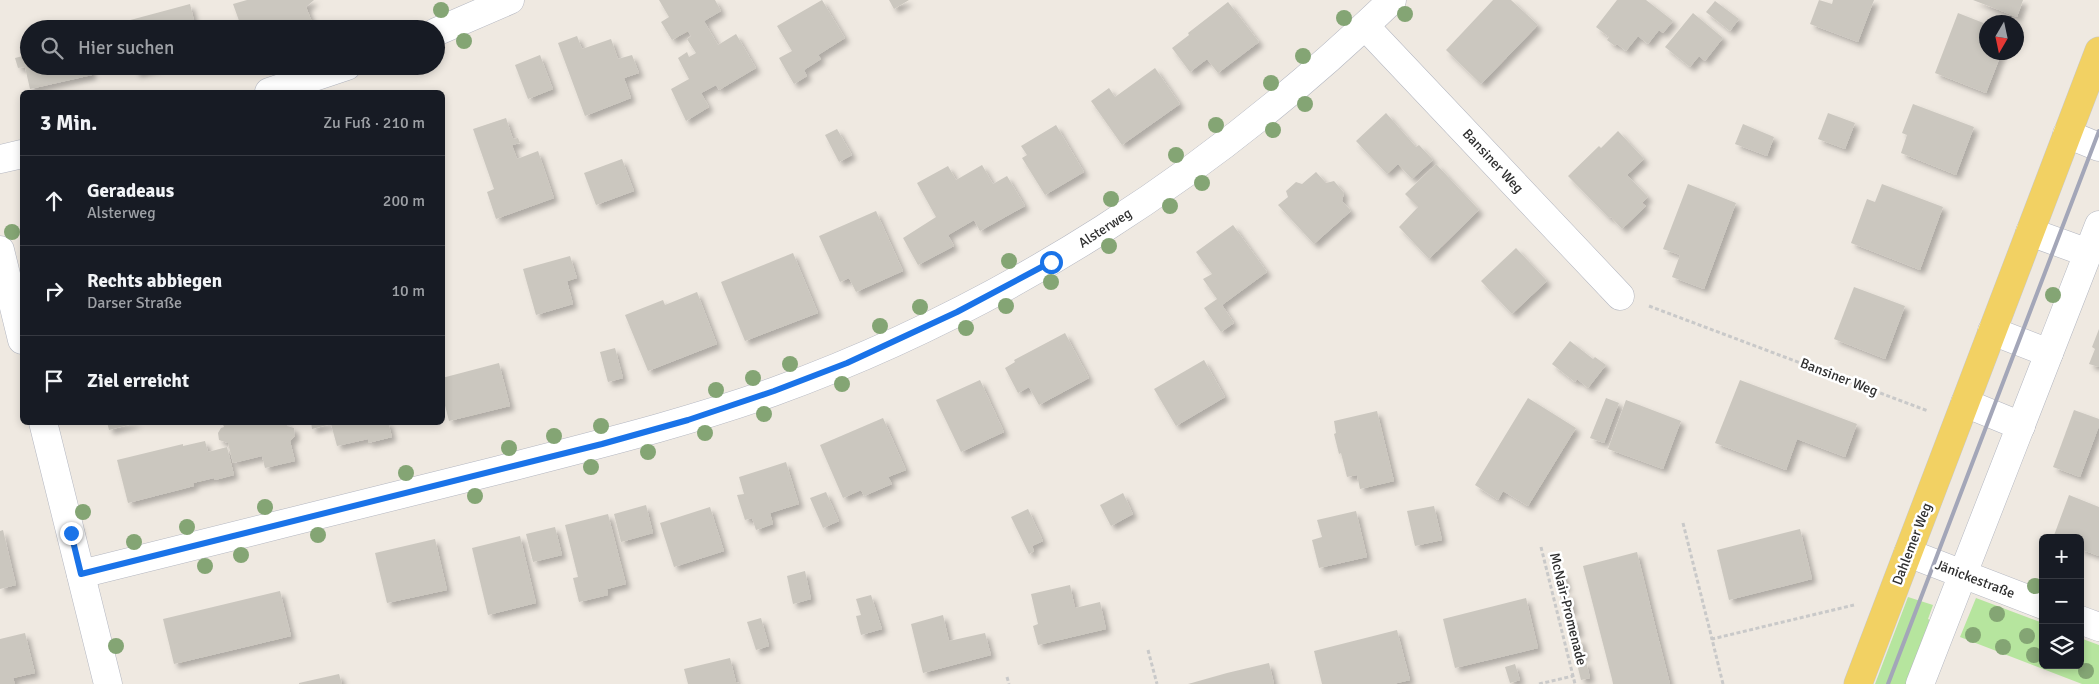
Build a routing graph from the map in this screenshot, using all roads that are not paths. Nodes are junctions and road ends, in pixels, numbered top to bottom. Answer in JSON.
{"nodes":[{"id":1,"x":510,"y":0,"type":"edge"},
{"id":2,"x":1392,"y":0,"type":"edge"},
{"id":3,"x":1365,"y":26,"type":"junction"},
{"id":4,"x":445,"y":28,"type":"edge"},
{"id":5,"x":2099,"y":51,"type":"edge"},
{"id":6,"x":320,"y":75,"type":"edge"},
{"id":7,"x":2094,"y":81,"type":"edge"},
{"id":8,"x":275,"y":90,"type":"edge"},
{"id":9,"x":2067,"y":134,"type":"junction"},
{"id":10,"x":2099,"y":147,"type":"edge"},
{"id":11,"x":20,"y":154,"type":"edge"},
{"id":12,"x":0,"y":159,"type":"edge"},
{"id":13,"x":2099,"y":225,"type":"edge"},
{"id":14,"x":2030,"y":232,"type":"junction"},
{"id":15,"x":0,"y":250,"type":"edge"},
{"id":16,"x":2088,"y":253,"type":"junction"},
{"id":17,"x":1620,"y":296,"type":"dead end"},
{"id":18,"x":1992,"y":331,"type":"junction"},
{"id":19,"x":20,"y":332,"type":"edge"},
{"id":20,"x":2049,"y":353,"type":"junction"},
{"id":21,"x":1965,"y":403,"type":"junction"},
{"id":22,"x":44,"y":425,"type":"edge"},
{"id":23,"x":2022,"y":426,"type":"junction"},
{"id":24,"x":1908,"y":553,"type":"junction"},
{"id":25,"x":1962,"y":573,"type":"junction"},
{"id":26,"x":81,"y":574,"type":"junction"},
{"id":27,"x":2039,"y":603,"type":"edge"},
{"id":28,"x":2084,"y":621,"type":"edge"},
{"id":29,"x":2099,"y":627,"type":"edge"},
{"id":30,"x":108,"y":684,"type":"edge"},
{"id":31,"x":1858,"y":684,"type":"edge"},
{"id":32,"x":1920,"y":684,"type":"edge"}],
"edges":[{"from":1,"to":4,"type":"street"},
{"from":2,"to":3,"type":"street","name":"Alsterweg"},
{"from":3,"to":17,"type":"street","name":"Bansiner Weg"},
{"from":3,"to":26,"type":"street","name":"Alsterweg"},
{"from":5,"to":7,"type":"main road","name":"Dahlemer Weg"},
{"from":6,"to":8,"type":"street"},
{"from":7,"to":9,"type":"main road","name":"Dahlemer Weg"},
{"from":9,"to":10,"type":"street"},
{"from":9,"to":14,"type":"main road","name":"Dahlemer Weg"},
{"from":11,"to":12,"type":"street"},
{"from":13,"to":16,"type":"street"},
{"from":14,"to":16,"type":"street"},
{"from":14,"to":18,"type":"main road","name":"Dahlemer Weg"},
{"from":15,"to":19,"type":"street"},
{"from":16,"to":20,"type":"street"},
{"from":18,"to":20,"type":"street"},
{"from":18,"to":21,"type":"main road","name":"Dahlemer Weg"},
{"from":20,"to":23,"type":"street"},
{"from":21,"to":23,"type":"street"},
{"from":21,"to":24,"type":"main road","name":"Dahlemer Weg"},
{"from":22,"to":26,"type":"street"},
{"from":23,"to":25,"type":"street"},
{"from":24,"to":25,"type":"street","name":"Jänickestraße"},
{"from":24,"to":31,"type":"main road","name":"Dahlemer Weg"},
{"from":25,"to":27,"type":"street","name":"Jänickestraße"},
{"from":25,"to":32,"type":"street"},
{"from":26,"to":30,"type":"street"},
{"from":28,"to":29,"type":"street"}]}
